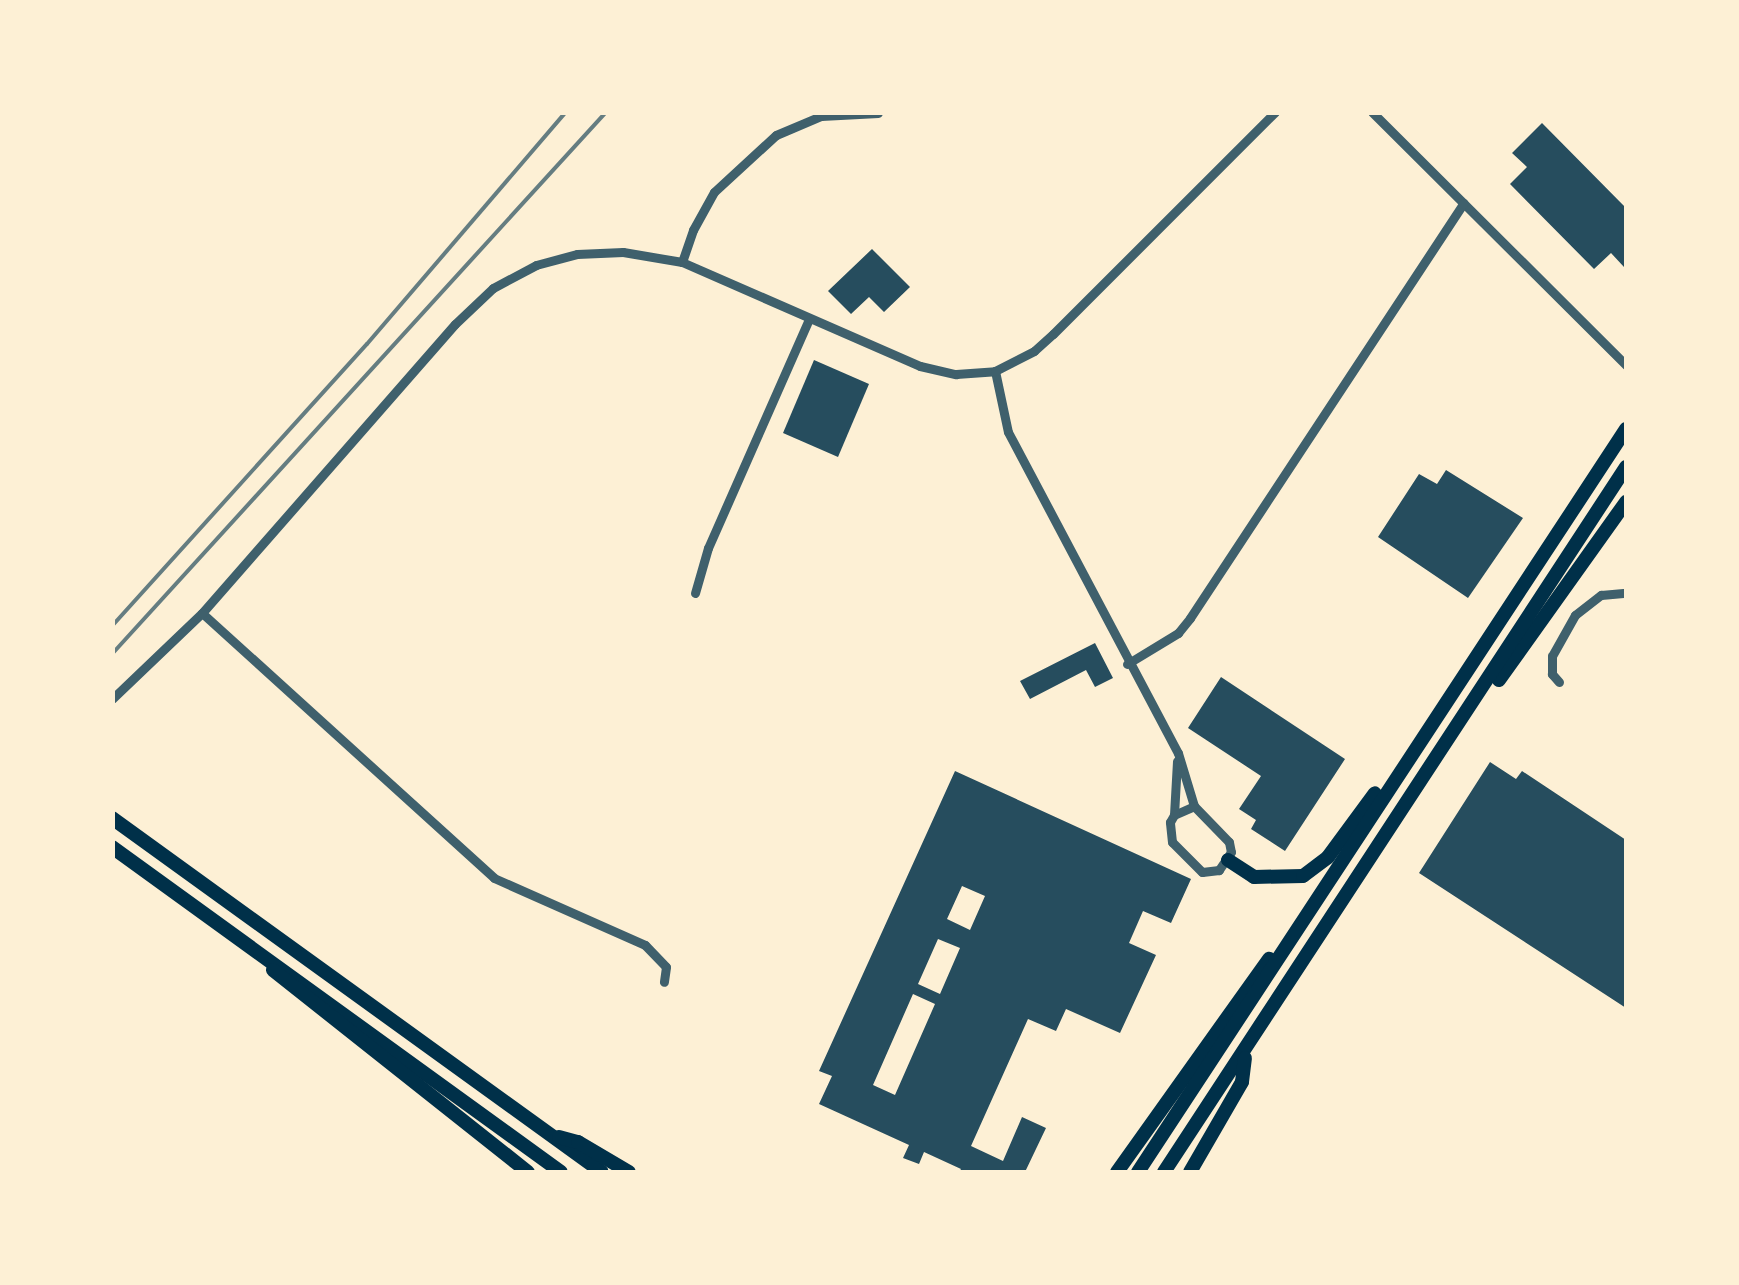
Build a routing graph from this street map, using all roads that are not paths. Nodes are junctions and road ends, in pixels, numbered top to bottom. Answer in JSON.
{"nodes":[{"id":1,"x":878,"y":112,"type":"edge"},
{"id":2,"x":1274,"y":112,"type":"edge"},
{"id":3,"x":1372,"y":112,"type":"edge"},
{"id":4,"x":1464,"y":203,"type":"junction"},
{"id":5,"x":682,"y":262,"type":"junction"},
{"id":6,"x":809,"y":319,"type":"junction"},
{"id":7,"x":1626,"y":365,"type":"edge"},
{"id":8,"x":995,"y":371,"type":"junction"},
{"id":9,"x":1626,"y":429,"type":"edge"},
{"id":10,"x":1626,"y":467,"type":"edge"},
{"id":11,"x":1626,"y":502,"type":"edge"},
{"id":12,"x":694,"y":593,"type":"dead end"},
{"id":13,"x":1626,"y":593,"type":"edge"},
{"id":14,"x":202,"y":613,"type":"junction"},
{"id":15,"x":1128,"y":664,"type":"junction"},
{"id":16,"x":1559,"y":682,"type":"dead end"},
{"id":17,"x":112,"y":698,"type":"edge"},
{"id":18,"x":1178,"y":753,"type":"junction"},
{"id":19,"x":1436,"y":759,"type":"junction"},
{"id":20,"x":1399,"y":774,"type":"junction"},
{"id":21,"x":1194,"y":806,"type":"junction"},
{"id":22,"x":1174,"y":815,"type":"junction"},
{"id":23,"x":112,"y":818,"type":"edge"},
{"id":24,"x":112,"y":848,"type":"edge"},
{"id":25,"x":1228,"y":860,"type":"junction"},
{"id":26,"x":1321,"y":890,"type":"junction"},
{"id":27,"x":244,"y":941,"type":"junction"},
{"id":28,"x":664,"y":982,"type":"dead end"},
{"id":29,"x":1246,"y":1050,"type":"junction"},
{"id":30,"x":1206,"y":1112,"type":"junction"},
{"id":31,"x":548,"y":1134,"type":"junction"},
{"id":32,"x":528,"y":1172,"type":"edge"},
{"id":33,"x":561,"y":1172,"type":"edge"},
{"id":34,"x":602,"y":1172,"type":"edge"},
{"id":35,"x":629,"y":1172,"type":"edge"},
{"id":36,"x":1117,"y":1172,"type":"edge"},
{"id":37,"x":1138,"y":1172,"type":"edge"},
{"id":38,"x":1164,"y":1172,"type":"edge"},
{"id":39,"x":1178,"y":1172,"type":"edge"},
{"id":40,"x":1190,"y":1172,"type":"edge"}],
"edges":[{"from":1,"to":5,"type":"street"},
{"from":2,"to":8,"type":"street"},
{"from":3,"to":4,"type":"street"},
{"from":4,"to":7,"type":"street"},
{"from":4,"to":15,"type":"street"},
{"from":5,"to":6,"type":"street"},
{"from":5,"to":14,"type":"street"},
{"from":6,"to":8,"type":"street"},
{"from":6,"to":12,"type":"street"},
{"from":8,"to":15,"type":"street"},
{"from":9,"to":20,"type":"highway"},
{"from":10,"to":19,"type":"highway"},
{"from":11,"to":19,"type":"highway"},
{"from":13,"to":16,"type":"street"},
{"from":14,"to":17,"type":"street"},
{"from":14,"to":28,"type":"street"},
{"from":15,"to":18,"type":"street"},
{"from":18,"to":21,"type":"street"},
{"from":18,"to":22,"type":"street"},
{"from":19,"to":29,"type":"highway"},
{"from":20,"to":25,"type":"highway"},
{"from":20,"to":26,"type":"highway"},
{"from":21,"to":22,"type":"street"},
{"from":21,"to":25,"type":"street"},
{"from":22,"to":25,"type":"street"},
{"from":23,"to":31,"type":"highway"},
{"from":24,"to":27,"type":"highway"},
{"from":26,"to":36,"type":"highway"},
{"from":26,"to":37,"type":"highway"},
{"from":27,"to":32,"type":"highway"},
{"from":27,"to":33,"type":"highway"},
{"from":29,"to":30,"type":"highway"},
{"from":29,"to":40,"type":"highway"},
{"from":30,"to":38,"type":"highway"},
{"from":30,"to":39,"type":"highway"},
{"from":31,"to":34,"type":"highway"},
{"from":31,"to":35,"type":"highway"}]}
